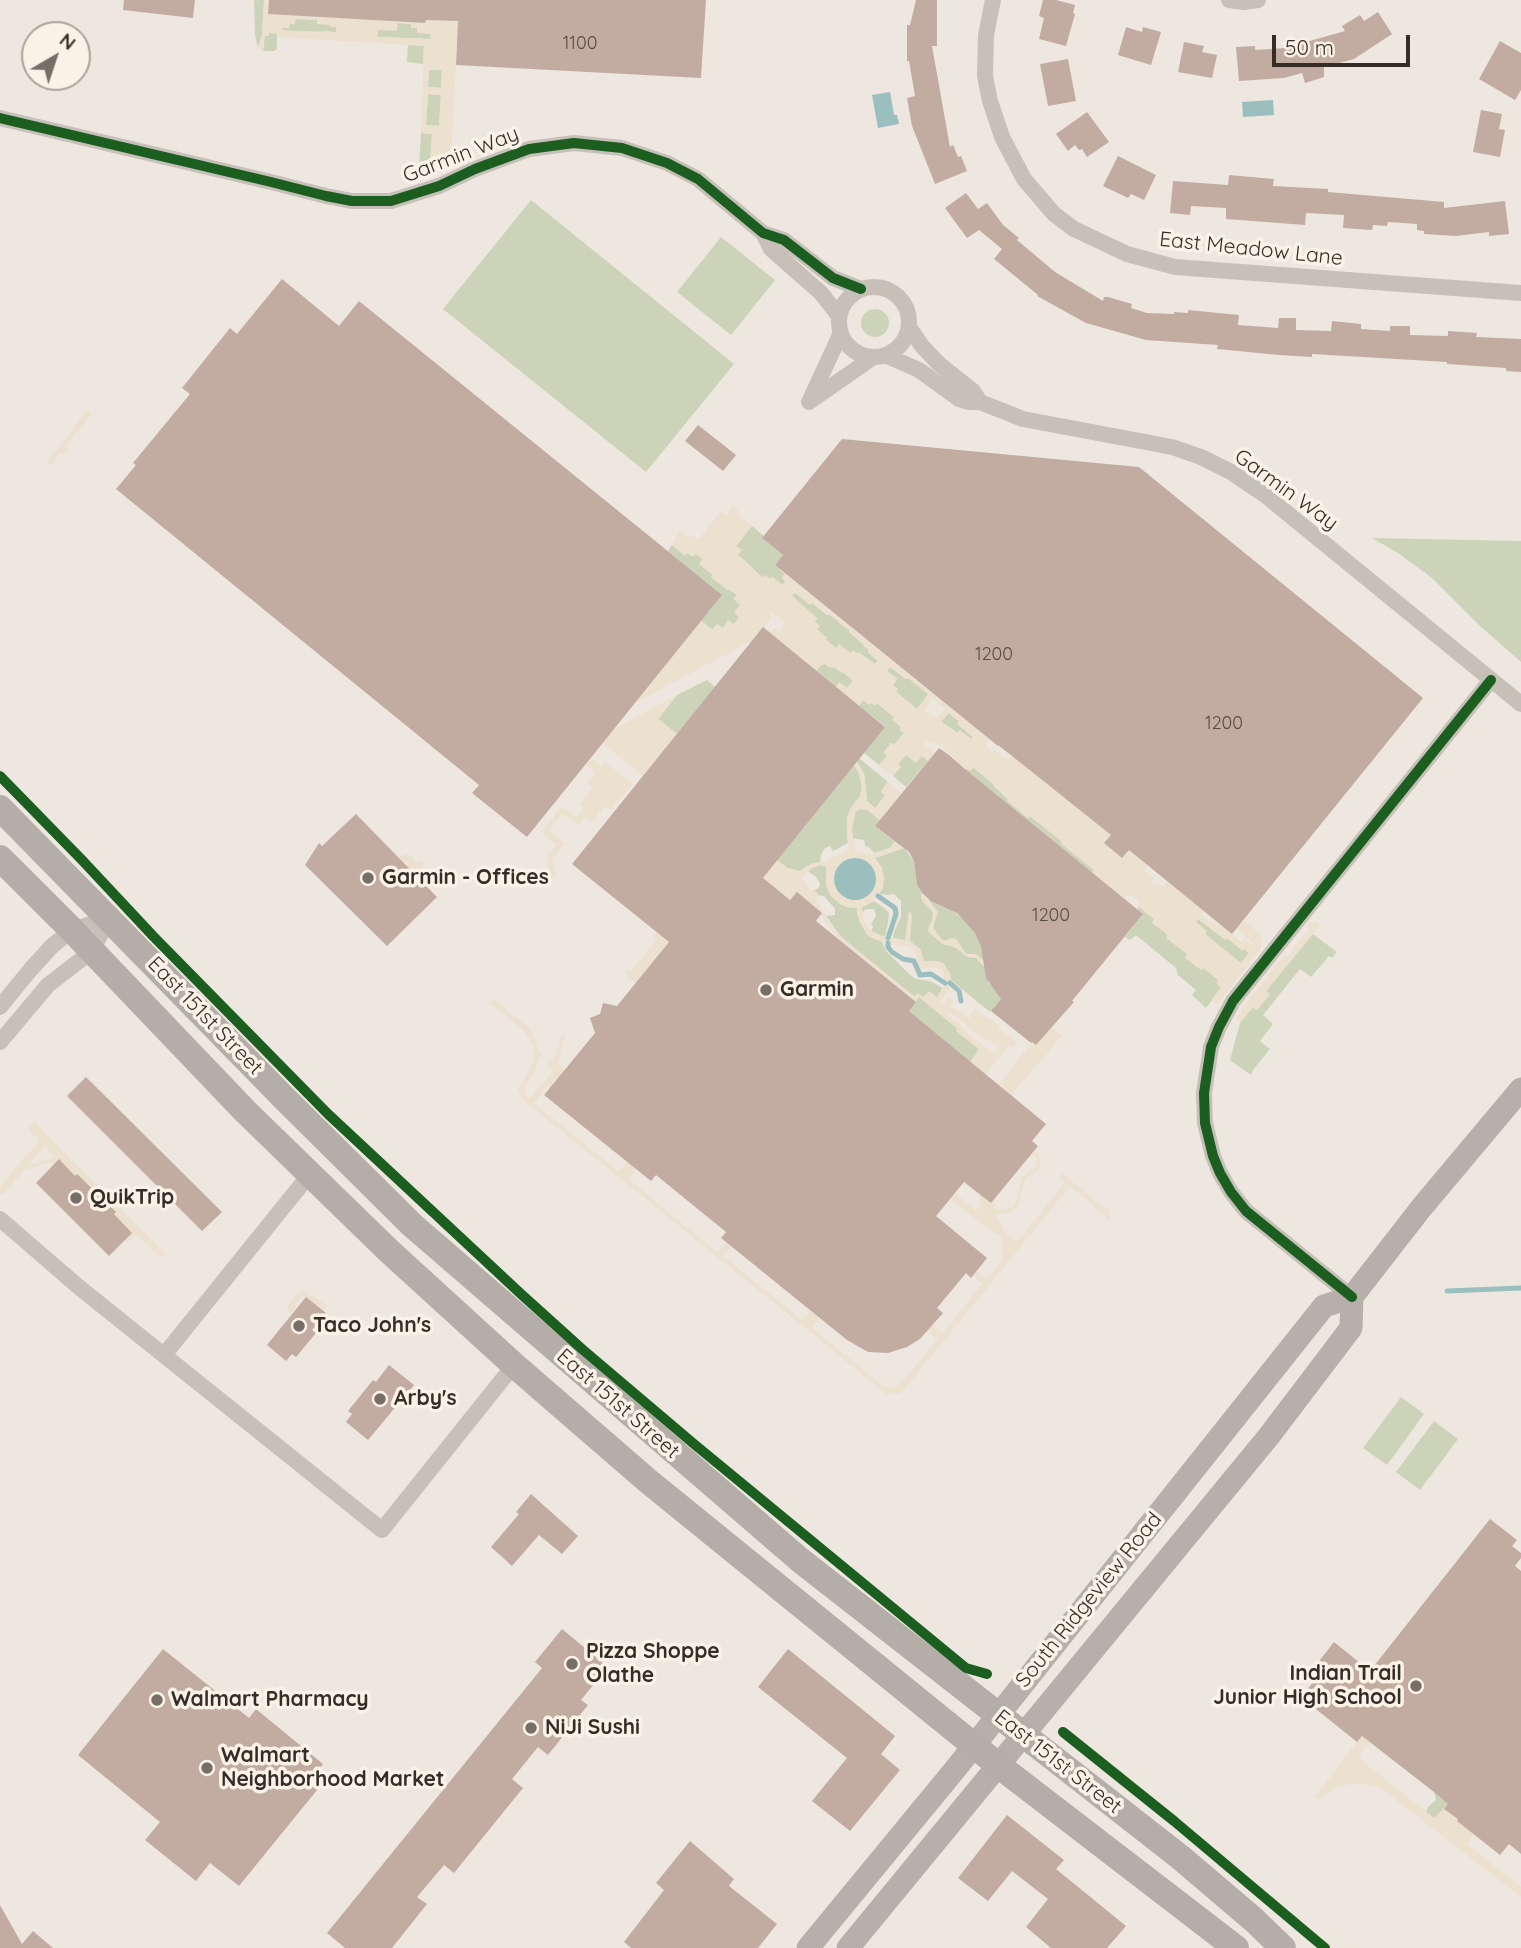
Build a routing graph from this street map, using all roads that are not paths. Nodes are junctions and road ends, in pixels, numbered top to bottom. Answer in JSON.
{"nodes":[{"id":1,"x":993,"y":0,"type":"edge"},
{"id":2,"x":1229,"y":0,"type":"edge"},
{"id":3,"x":1258,"y":0,"type":"edge"},
{"id":4,"x":0,"y":118,"type":"edge"},
{"id":5,"x":763,"y":233,"type":"junction"},
{"id":6,"x":861,"y":289,"type":"junction"},
{"id":7,"x":1521,"y":293,"type":"edge"},
{"id":8,"x":839,"y":316,"type":"junction"},
{"id":9,"x":909,"y":327,"type":"junction"},
{"id":10,"x":840,"y":334,"type":"junction"},
{"id":11,"x":879,"y":357,"type":"junction"},
{"id":12,"x":980,"y":402,"type":"junction"},
{"id":13,"x":1491,"y":680,"type":"junction"},
{"id":14,"x":1521,"y":704,"type":"edge"},
{"id":15,"x":0,"y":808,"type":"edge"},
{"id":16,"x":0,"y":858,"type":"edge"},
{"id":17,"x":109,"y":918,"type":"junction"},
{"id":18,"x":72,"y":930,"type":"junction"},
{"id":19,"x":92,"y":951,"type":"junction"},
{"id":20,"x":0,"y":1007,"type":"edge"},
{"id":21,"x":0,"y":1042,"type":"edge"},
{"id":22,"x":1521,"y":1089,"type":"edge"},
{"id":23,"x":316,"y":1180,"type":"junction"},
{"id":24,"x":0,"y":1219,"type":"edge"},
{"id":25,"x":1352,"y":1297,"type":"junction"},
{"id":26,"x":526,"y":1324,"type":"junction"},
{"id":27,"x":164,"y":1355,"type":"junction"},
{"id":28,"x":514,"y":1365,"type":"junction"},
{"id":29,"x":751,"y":1518,"type":"junction"},
{"id":30,"x":998,"y":1715,"type":"junction"},
{"id":31,"x":1024,"y":1735,"type":"junction"},
{"id":32,"x":974,"y":1745,"type":"junction"},
{"id":33,"x":998,"y":1765,"type":"junction"},
{"id":34,"x":808,"y":1948,"type":"edge"},
{"id":35,"x":848,"y":1948,"type":"edge"},
{"id":36,"x":1236,"y":1948,"type":"edge"},
{"id":37,"x":1283,"y":1948,"type":"edge"}],
"edges":[{"from":1,"to":7,"type":"street","name":"East Meadow Lane"},
{"from":2,"to":3,"type":"street"},
{"from":4,"to":5,"type":"street","name":"Garmin Way"},
{"from":5,"to":6,"type":"street","name":"Garmin Way"},
{"from":5,"to":8,"type":"street","name":"Garmin Way"},
{"from":6,"to":8,"type":"street"},
{"from":6,"to":9,"type":"street","name":"Garmin Way"},
{"from":8,"to":10,"type":"street"},
{"from":9,"to":11,"type":"street"},
{"from":9,"to":12,"type":"street","name":"Garmin Way"},
{"from":10,"to":11,"type":"street","name":"Garmin Way"},
{"from":10,"to":11,"type":"street"},
{"from":11,"to":12,"type":"street","name":"Garmin Way"},
{"from":12,"to":13,"type":"street","name":"Garmin Way"},
{"from":13,"to":14,"type":"street","name":"Garmin Way"},
{"from":13,"to":25,"type":"street"},
{"from":15,"to":17,"type":"main road","name":"East 151st Street"},
{"from":16,"to":18,"type":"main road","name":"East 151st Street"},
{"from":17,"to":18,"type":"street"},
{"from":17,"to":19,"type":"street"},
{"from":17,"to":26,"type":"main road","name":"East 151st Street"},
{"from":18,"to":19,"type":"main road","name":"East 151st Street"},
{"from":18,"to":20,"type":"street"},
{"from":19,"to":21,"type":"street"},
{"from":19,"to":23,"type":"main road","name":"East 151st Street"},
{"from":22,"to":25,"type":"main road","name":"South Ridgeview Road"},
{"from":23,"to":26,"type":"main road"},
{"from":23,"to":27,"type":"street"},
{"from":23,"to":28,"type":"main road","name":"East 151st Street"},
{"from":24,"to":27,"type":"street"},
{"from":25,"to":30,"type":"main road","name":"South Ridgeview Road"},
{"from":25,"to":31,"type":"main road","name":"South Ridgeview Road"},
{"from":26,"to":29,"type":"main road","name":"East 151st Street"},
{"from":27,"to":28,"type":"street"},
{"from":28,"to":29,"type":"main road"},
{"from":28,"to":32,"type":"main road","name":"East 151st Street"},
{"from":29,"to":30,"type":"main road","name":"East 151st Street"},
{"from":30,"to":31,"type":"main road","name":"East 151st Street"},
{"from":30,"to":32,"type":"main road","name":"South Ridgeview Road"},
{"from":31,"to":33,"type":"main road","name":"South Ridgeview Road"},
{"from":31,"to":37,"type":"main road","name":"East 151st Street"},
{"from":32,"to":33,"type":"main road","name":"East 151st Street"},
{"from":32,"to":34,"type":"main road","name":"South Ridgeview Road"},
{"from":33,"to":35,"type":"main road","name":"South Ridgeview Road"},
{"from":33,"to":36,"type":"main road","name":"East 151st Street"}]}
